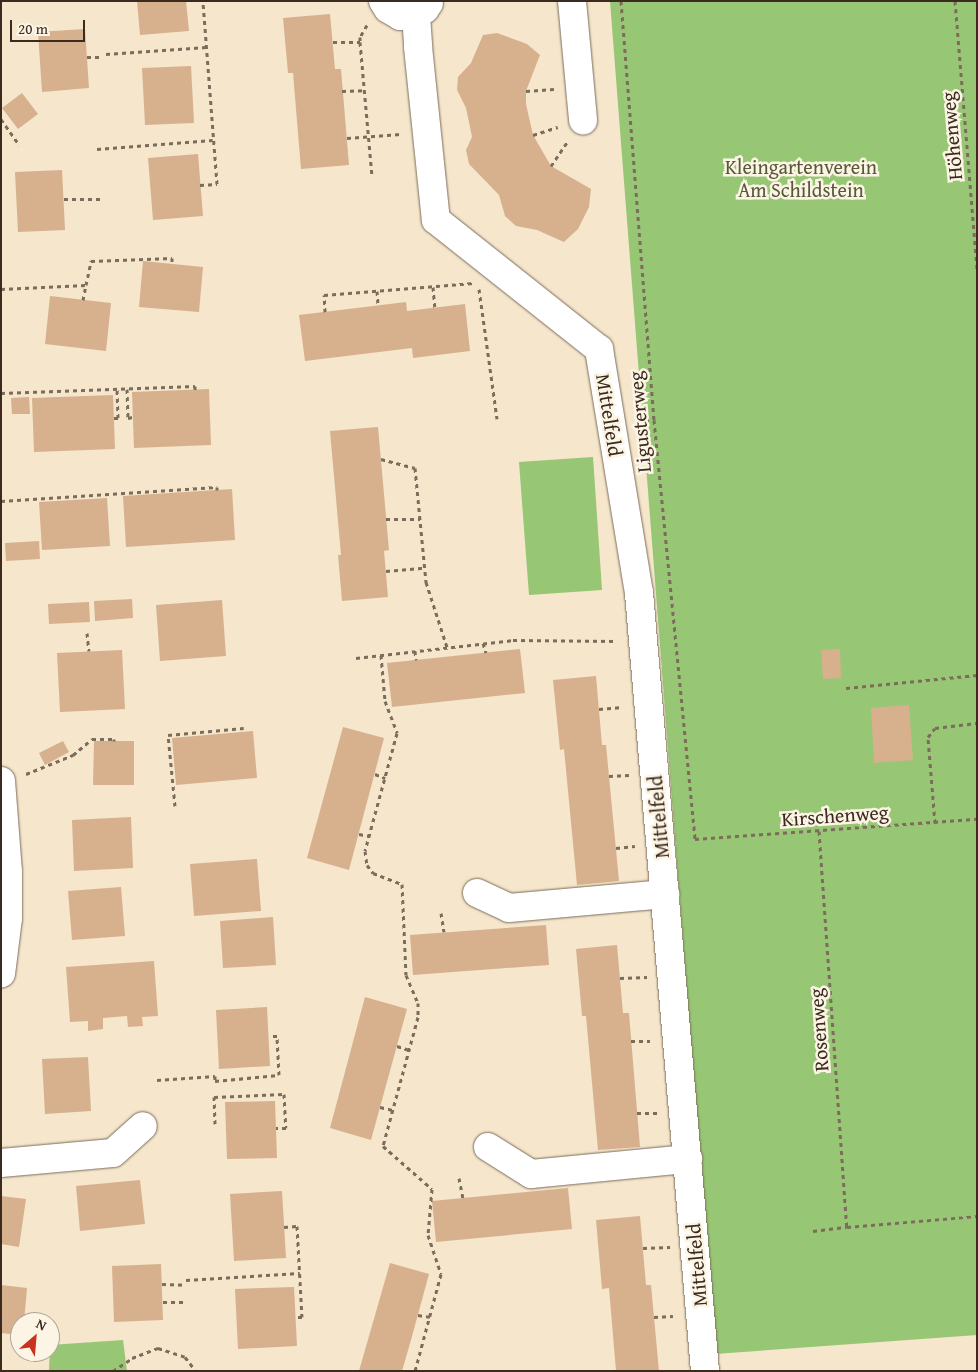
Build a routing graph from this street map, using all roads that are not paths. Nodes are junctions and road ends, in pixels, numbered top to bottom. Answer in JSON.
{"nodes":[{"id":1,"x":572,"y":1,"type":"edge"},
{"id":2,"x":423,"y":8,"type":"edge"},
{"id":3,"x":377,"y":10,"type":"edge"},
{"id":4,"x":583,"y":120,"type":"dead end"},
{"id":5,"x":13,"y":778,"type":"edge"},
{"id":6,"x":477,"y":893,"type":"dead end"},
{"id":7,"x":665,"y":894,"type":"junction"},
{"id":8,"x":1,"y":974,"type":"edge"},
{"id":9,"x":143,"y":1126,"type":"dead end"},
{"id":10,"x":488,"y":1147,"type":"dead end"},
{"id":11,"x":688,"y":1159,"type":"junction"},
{"id":12,"x":1,"y":1163,"type":"edge"},
{"id":13,"x":705,"y":1371,"type":"edge"}],
"edges":[{"from":1,"to":4,"type":"street"},
{"from":2,"to":3,"type":"street","name":"Mittelfeld"},
{"from":2,"to":7,"type":"street","name":"Mittelfeld"},
{"from":5,"to":8,"type":"street"},
{"from":6,"to":7,"type":"street"},
{"from":7,"to":11,"type":"street","name":"Mittelfeld"},
{"from":9,"to":12,"type":"street"},
{"from":10,"to":11,"type":"street"},
{"from":11,"to":13,"type":"street","name":"Mittelfeld"}]}
